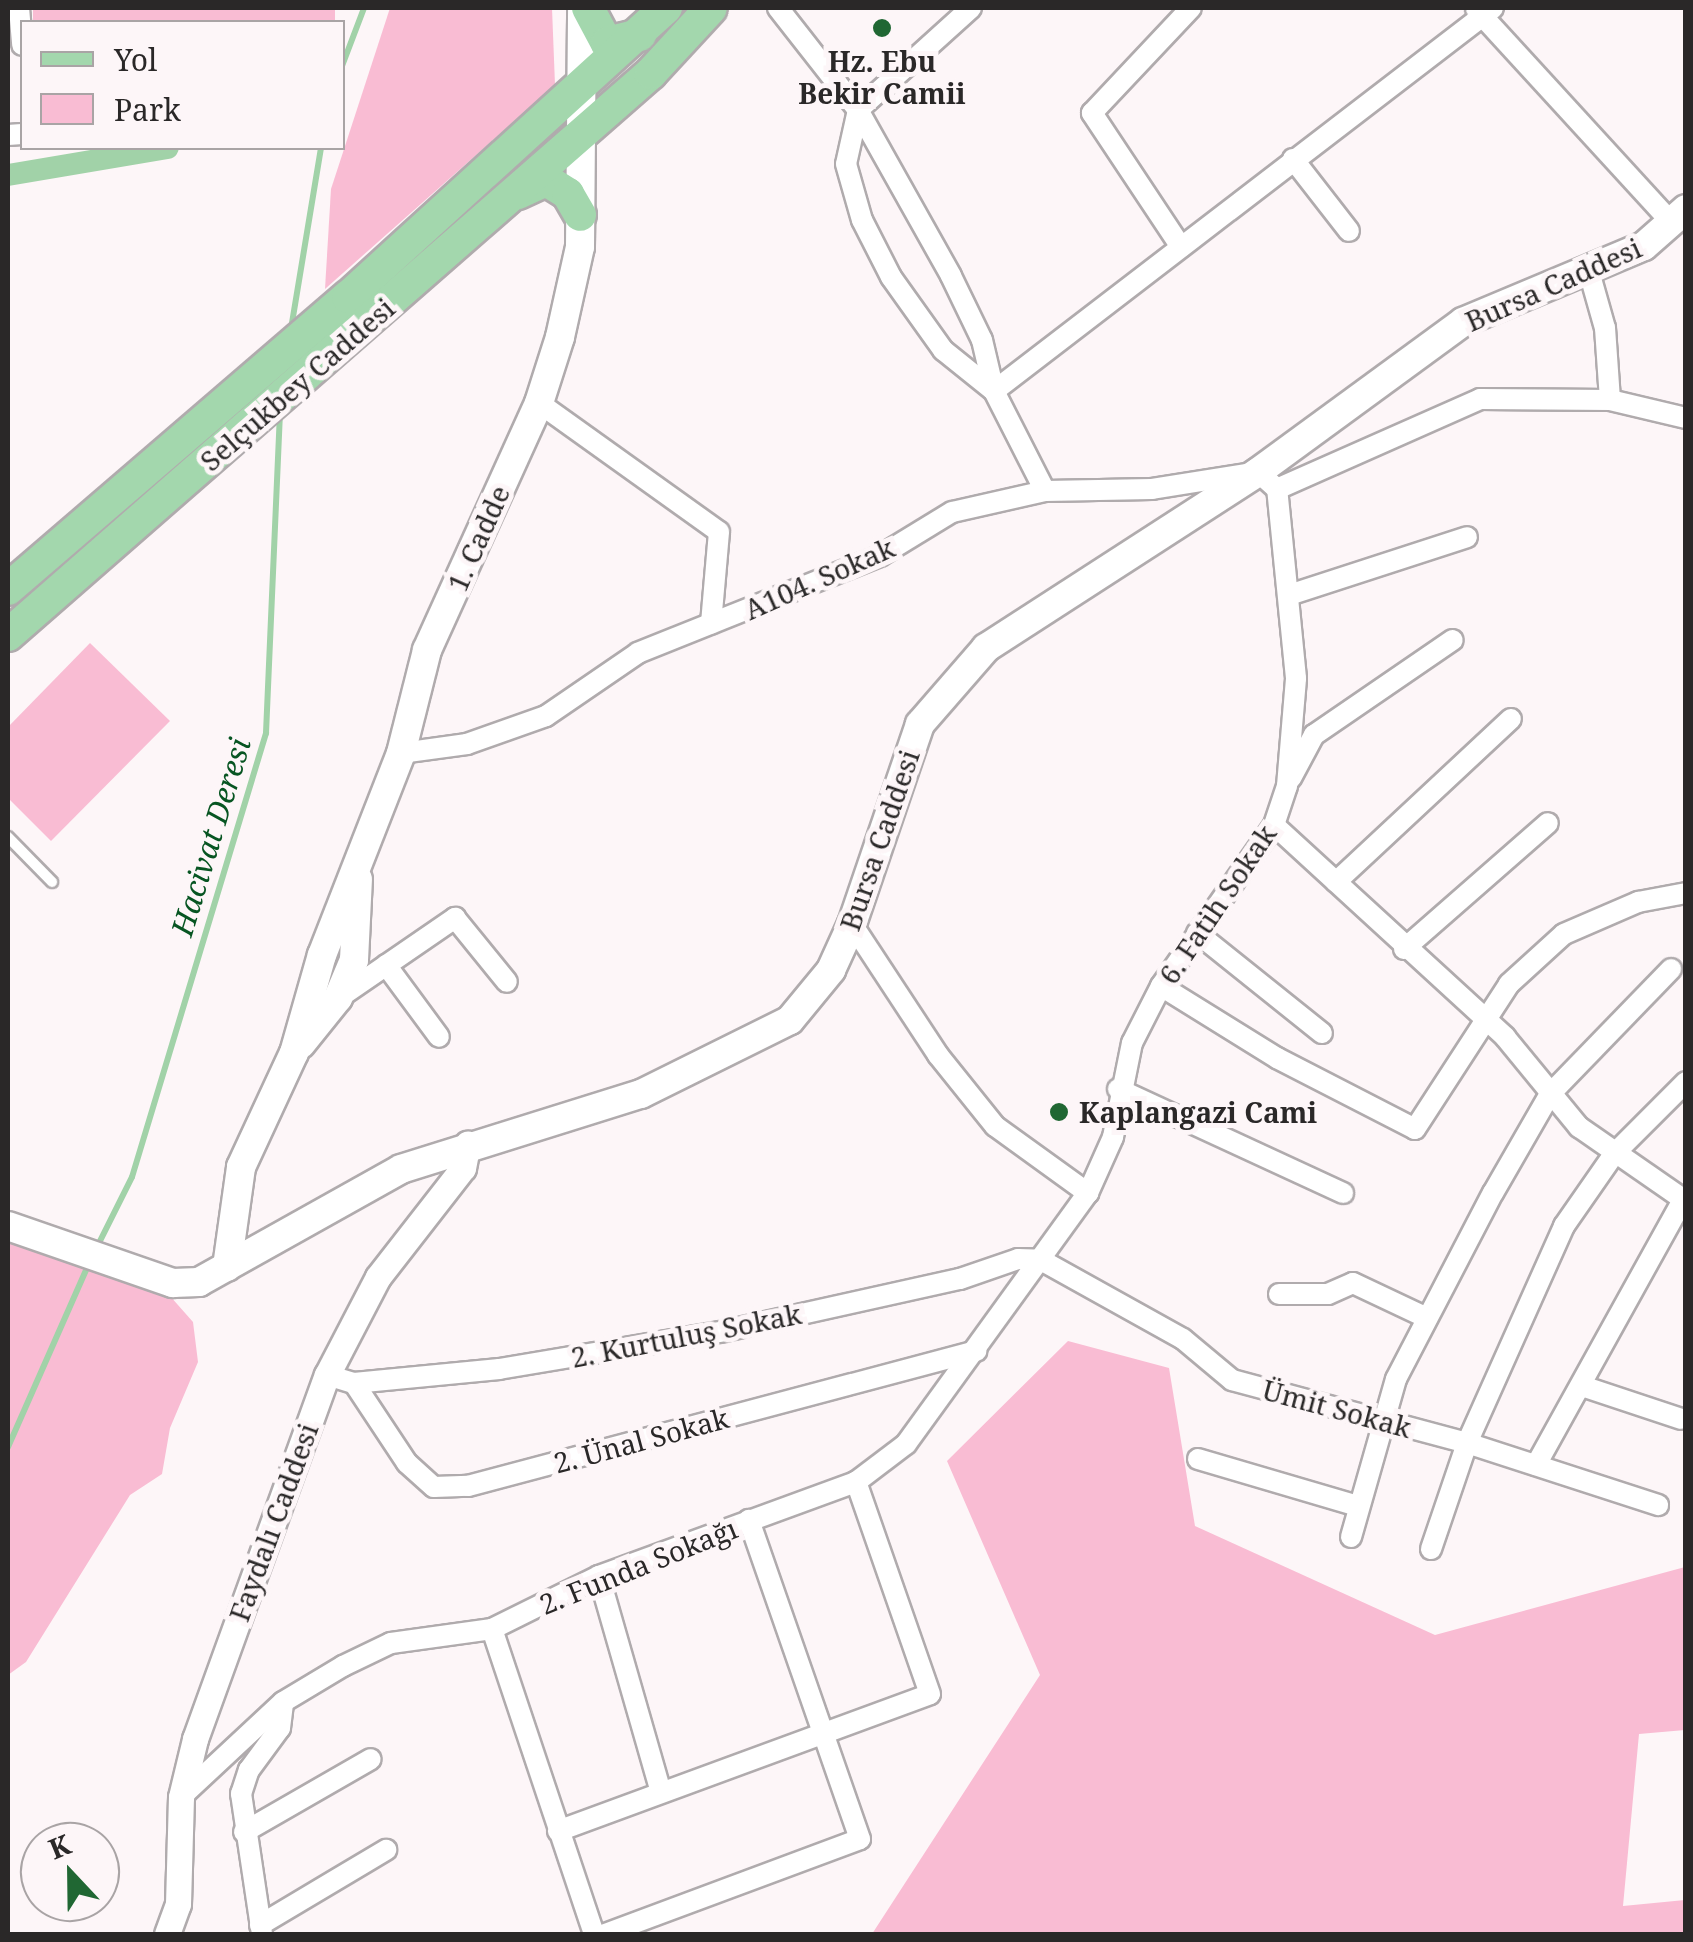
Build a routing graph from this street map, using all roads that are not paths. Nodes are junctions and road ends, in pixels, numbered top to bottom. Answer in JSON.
{"nodes":[{"id":1,"x":585,"y":8,"type":"edge"},
{"id":2,"x":666,"y":8,"type":"edge"},
{"id":3,"x":711,"y":8,"type":"edge"},
{"id":4,"x":778,"y":8,"type":"edge"},
{"id":5,"x":971,"y":8,"type":"edge"},
{"id":6,"x":1191,"y":8,"type":"edge"},
{"id":7,"x":1484,"y":11,"type":"edge"},
{"id":8,"x":640,"y":35,"type":"junction"},
{"id":9,"x":584,"y":86,"type":"junction"},
{"id":10,"x":858,"y":110,"type":"junction"},
{"id":11,"x":584,"y":131,"type":"junction"},
{"id":12,"x":1294,"y":159,"type":"junction"},
{"id":13,"x":505,"y":200,"type":"junction"},
{"id":14,"x":580,"y":215,"type":"junction"},
{"id":15,"x":1679,"y":217,"type":"edge"},
{"id":16,"x":1349,"y":232,"type":"dead end"},
{"id":17,"x":1180,"y":247,"type":"junction"},
{"id":18,"x":1588,"y":268,"type":"junction"},
{"id":19,"x":357,"y":310,"type":"junction"},
{"id":20,"x":994,"y":391,"type":"junction"},
{"id":21,"x":1610,"y":400,"type":"junction"},
{"id":22,"x":539,"y":402,"type":"junction"},
{"id":23,"x":1686,"y":418,"type":"edge"},
{"id":24,"x":1268,"y":480,"type":"junction"},
{"id":25,"x":1045,"y":491,"type":"junction"},
{"id":26,"x":1466,"y":536,"type":"dead end"},
{"id":27,"x":86,"y":542,"type":"junction"},
{"id":28,"x":8,"y":590,"type":"edge"},
{"id":29,"x":1289,"y":595,"type":"junction"},
{"id":30,"x":712,"y":624,"type":"junction"},
{"id":31,"x":8,"y":635,"type":"edge"},
{"id":32,"x":1453,"y":640,"type":"dead end"},
{"id":33,"x":1511,"y":719,"type":"dead end"},
{"id":34,"x":401,"y":753,"type":"junction"},
{"id":35,"x":1287,"y":786,"type":"junction"},
{"id":36,"x":1548,"y":822,"type":"dead end"},
{"id":37,"x":1274,"y":825,"type":"junction"},
{"id":38,"x":8,"y":836,"type":"edge"},
{"id":39,"x":359,"y":860,"type":"junction"},
{"id":40,"x":52,"y":882,"type":"dead end"},
{"id":41,"x":1336,"y":882,"type":"junction"},
{"id":42,"x":1686,"y":893,"type":"edge"},
{"id":43,"x":852,"y":924,"type":"junction"},
{"id":44,"x":1197,"y":932,"type":"junction"},
{"id":45,"x":1404,"y":949,"type":"junction"},
{"id":46,"x":386,"y":965,"type":"junction"},
{"id":47,"x":1671,"y":968,"type":"dead end"},
{"id":48,"x":507,"y":982,"type":"dead end"},
{"id":49,"x":1161,"y":986,"type":"junction"},
{"id":50,"x":338,"y":998,"type":"junction"},
{"id":51,"x":1484,"y":1016,"type":"junction"},
{"id":52,"x":1322,"y":1033,"type":"dead end"},
{"id":53,"x":439,"y":1037,"type":"dead end"},
{"id":54,"x":294,"y":1053,"type":"junction"},
{"id":55,"x":1686,"y":1082,"type":"edge"},
{"id":56,"x":1118,"y":1089,"type":"junction"},
{"id":57,"x":1550,"y":1094,"type":"junction"},
{"id":58,"x":468,"y":1143,"type":"junction"},
{"id":59,"x":1614,"y":1154,"type":"junction"},
{"id":60,"x":1342,"y":1193,"type":"dead end"},
{"id":61,"x":1088,"y":1194,"type":"junction"},
{"id":62,"x":1684,"y":1201,"type":"edge"},
{"id":63,"x":14,"y":1228,"type":"edge"},
{"id":64,"x":1041,"y":1260,"type":"junction"},
{"id":65,"x":227,"y":1267,"type":"junction"},
{"id":66,"x":1279,"y":1294,"type":"dead end"},
{"id":67,"x":1428,"y":1318,"type":"junction"},
{"id":68,"x":976,"y":1351,"type":"junction"},
{"id":69,"x":326,"y":1375,"type":"junction"},
{"id":70,"x":354,"y":1383,"type":"junction"},
{"id":71,"x":1582,"y":1386,"type":"junction"},
{"id":72,"x":1681,"y":1418,"type":"dead end"},
{"id":73,"x":1383,"y":1420,"type":"junction"},
{"id":74,"x":1467,"y":1443,"type":"junction"},
{"id":75,"x":1198,"y":1459,"type":"dead end"},
{"id":76,"x":1536,"y":1465,"type":"junction"},
{"id":77,"x":856,"y":1482,"type":"junction"},
{"id":78,"x":1658,"y":1505,"type":"dead end"},
{"id":79,"x":1358,"y":1506,"type":"junction"},
{"id":80,"x":749,"y":1520,"type":"junction"},
{"id":81,"x":1351,"y":1537,"type":"dead end"},
{"id":82,"x":1432,"y":1550,"type":"dead end"},
{"id":83,"x":599,"y":1576,"type":"junction"},
{"id":84,"x":492,"y":1630,"type":"junction"},
{"id":85,"x":283,"y":1702,"type":"junction"},
{"id":86,"x":823,"y":1732,"type":"junction"},
{"id":87,"x":371,"y":1759,"type":"dead end"},
{"id":88,"x":662,"y":1792,"type":"junction"},
{"id":89,"x":182,"y":1797,"type":"junction"},
{"id":90,"x":558,"y":1831,"type":"junction"},
{"id":91,"x":244,"y":1832,"type":"junction"},
{"id":92,"x":386,"y":1850,"type":"dead end"},
{"id":93,"x":261,"y":1930,"type":"edge"},
{"id":94,"x":168,"y":1934,"type":"edge"},
{"id":95,"x":594,"y":1934,"type":"edge"},
{"id":96,"x":605,"y":1934,"type":"edge"}],
"edges":[{"from":1,"to":8,"type":"main road"},
{"from":1,"to":9,"type":"main road","name":"1. Cadde"},
{"from":2,"to":8,"type":"main road","name":"Selçukbey Caddesi"},
{"from":3,"to":11,"type":"main road","name":"Selçukbey Caddesi"},
{"from":4,"to":10,"type":"street"},
{"from":5,"to":10,"type":"street"},
{"from":6,"to":17,"type":"street"},
{"from":7,"to":12,"type":"street"},
{"from":7,"to":15,"type":"street"},
{"from":8,"to":9,"type":"main road","name":"Selçukbey Caddesi"},
{"from":9,"to":11,"type":"main road","name":"1. Cadde"},
{"from":9,"to":19,"type":"main road","name":"Selçukbey Caddesi"},
{"from":10,"to":20,"type":"street"},
{"from":10,"to":20,"type":"street"},
{"from":11,"to":13,"type":"main road","name":"Selçukbey Caddesi"},
{"from":11,"to":14,"type":"main road","name":"1. Cadde"},
{"from":12,"to":16,"type":"street"},
{"from":12,"to":17,"type":"street"},
{"from":13,"to":14,"type":"main road"},
{"from":13,"to":19,"type":"main road","name":"Selçukbey Caddesi"},
{"from":14,"to":22,"type":"main road","name":"1. Cadde"},
{"from":15,"to":18,"type":"main road","name":"Bursa Caddesi"},
{"from":17,"to":20,"type":"street"},
{"from":18,"to":21,"type":"street"},
{"from":18,"to":24,"type":"main road","name":"Bursa Caddesi"},
{"from":19,"to":27,"type":"main road","name":"Selçukbey Caddesi"},
{"from":19,"to":27,"type":"main road","name":"Selçukbey Caddesi"},
{"from":20,"to":25,"type":"street"},
{"from":21,"to":23,"type":"street","name":"A104. Sokak"},
{"from":21,"to":24,"type":"street","name":"A104. Sokak"},
{"from":22,"to":30,"type":"street"},
{"from":22,"to":34,"type":"main road","name":"1. Cadde"},
{"from":24,"to":25,"type":"street","name":"A104. Sokak"},
{"from":24,"to":29,"type":"street","name":"6. Fatih Sokak"},
{"from":24,"to":43,"type":"main road","name":"Bursa Caddesi"},
{"from":25,"to":30,"type":"street","name":"A104. Sokak"},
{"from":26,"to":29,"type":"street"},
{"from":27,"to":28,"type":"main road","name":"Selçukbey Caddesi"},
{"from":27,"to":31,"type":"main road","name":"Selçukbey Caddesi"},
{"from":29,"to":35,"type":"street","name":"6. Fatih Sokak"},
{"from":30,"to":34,"type":"street","name":"A104. Sokak"},
{"from":32,"to":35,"type":"street"},
{"from":33,"to":41,"type":"street"},
{"from":34,"to":39,"type":"main road","name":"1. Cadde"},
{"from":35,"to":37,"type":"street","name":"6. Fatih Sokak"},
{"from":36,"to":45,"type":"street"},
{"from":37,"to":41,"type":"street"},
{"from":37,"to":44,"type":"street","name":"6. Fatih Sokak"},
{"from":38,"to":40,"type":"lane"},
{"from":39,"to":50,"type":"main road"},
{"from":39,"to":54,"type":"main road","name":"1. Cadde"},
{"from":41,"to":45,"type":"street"},
{"from":42,"to":51,"type":"street"},
{"from":43,"to":58,"type":"main road","name":"Bursa Caddesi"},
{"from":43,"to":61,"type":"street"},
{"from":44,"to":49,"type":"street","name":"6. Fatih Sokak"},
{"from":44,"to":52,"type":"street"},
{"from":45,"to":51,"type":"street"},
{"from":46,"to":48,"type":"street"},
{"from":46,"to":50,"type":"street"},
{"from":46,"to":53,"type":"street"},
{"from":47,"to":57,"type":"street"},
{"from":49,"to":51,"type":"street"},
{"from":49,"to":56,"type":"street","name":"6. Fatih Sokak"},
{"from":50,"to":54,"type":"main road"},
{"from":51,"to":57,"type":"street"},
{"from":54,"to":65,"type":"main road"},
{"from":55,"to":59,"type":"street"},
{"from":56,"to":60,"type":"street"},
{"from":56,"to":61,"type":"street","name":"6. Fatih Sokak"},
{"from":57,"to":59,"type":"street"},
{"from":57,"to":67,"type":"street"},
{"from":58,"to":65,"type":"main road","name":"Bursa Caddesi"},
{"from":58,"to":69,"type":"street","name":"Faydalı Caddesi"},
{"from":59,"to":62,"type":"street"},
{"from":59,"to":74,"type":"street"},
{"from":61,"to":64,"type":"street","name":"6. Fatih Sokak"},
{"from":62,"to":71,"type":"street"},
{"from":63,"to":65,"type":"main road","name":"Bursa Caddesi"},
{"from":64,"to":68,"type":"street","name":"2. Funda Sokağı"},
{"from":64,"to":70,"type":"street","name":"2. Kurtuluş Sokak"},
{"from":64,"to":73,"type":"street","name":"Ümit Sokak"},
{"from":66,"to":67,"type":"street"},
{"from":67,"to":73,"type":"street"},
{"from":68,"to":70,"type":"street","name":"2. Ünal Sokak"},
{"from":68,"to":77,"type":"street","name":"2. Funda Sokağı"},
{"from":69,"to":70,"type":"street","name":"2. Kurtuluş Sokak"},
{"from":69,"to":89,"type":"street","name":"Faydalı Caddesi"},
{"from":71,"to":72,"type":"street"},
{"from":71,"to":76,"type":"street"},
{"from":73,"to":74,"type":"street","name":"Ümit Sokak"},
{"from":73,"to":79,"type":"street"},
{"from":74,"to":76,"type":"street","name":"Ümit Sokak"},
{"from":74,"to":82,"type":"street"},
{"from":75,"to":79,"type":"street"},
{"from":76,"to":78,"type":"street","name":"Ümit Sokak"},
{"from":77,"to":80,"type":"street","name":"2. Funda Sokağı"},
{"from":77,"to":86,"type":"street"},
{"from":79,"to":81,"type":"street"},
{"from":80,"to":83,"type":"street","name":"2. Funda Sokağı"},
{"from":80,"to":86,"type":"street"},
{"from":83,"to":84,"type":"street","name":"2. Funda Sokağı"},
{"from":83,"to":88,"type":"street"},
{"from":84,"to":85,"type":"street","name":"2. Funda Sokağı"},
{"from":84,"to":90,"type":"street"},
{"from":85,"to":89,"type":"street","name":"2. Funda Sokağı"},
{"from":85,"to":91,"type":"street"},
{"from":86,"to":88,"type":"street"},
{"from":86,"to":96,"type":"street"},
{"from":87,"to":91,"type":"street"},
{"from":88,"to":90,"type":"street"},
{"from":89,"to":94,"type":"street","name":"Faydalı Caddesi"},
{"from":90,"to":95,"type":"street"},
{"from":91,"to":93,"type":"street"},
{"from":92,"to":93,"type":"street"}]}
